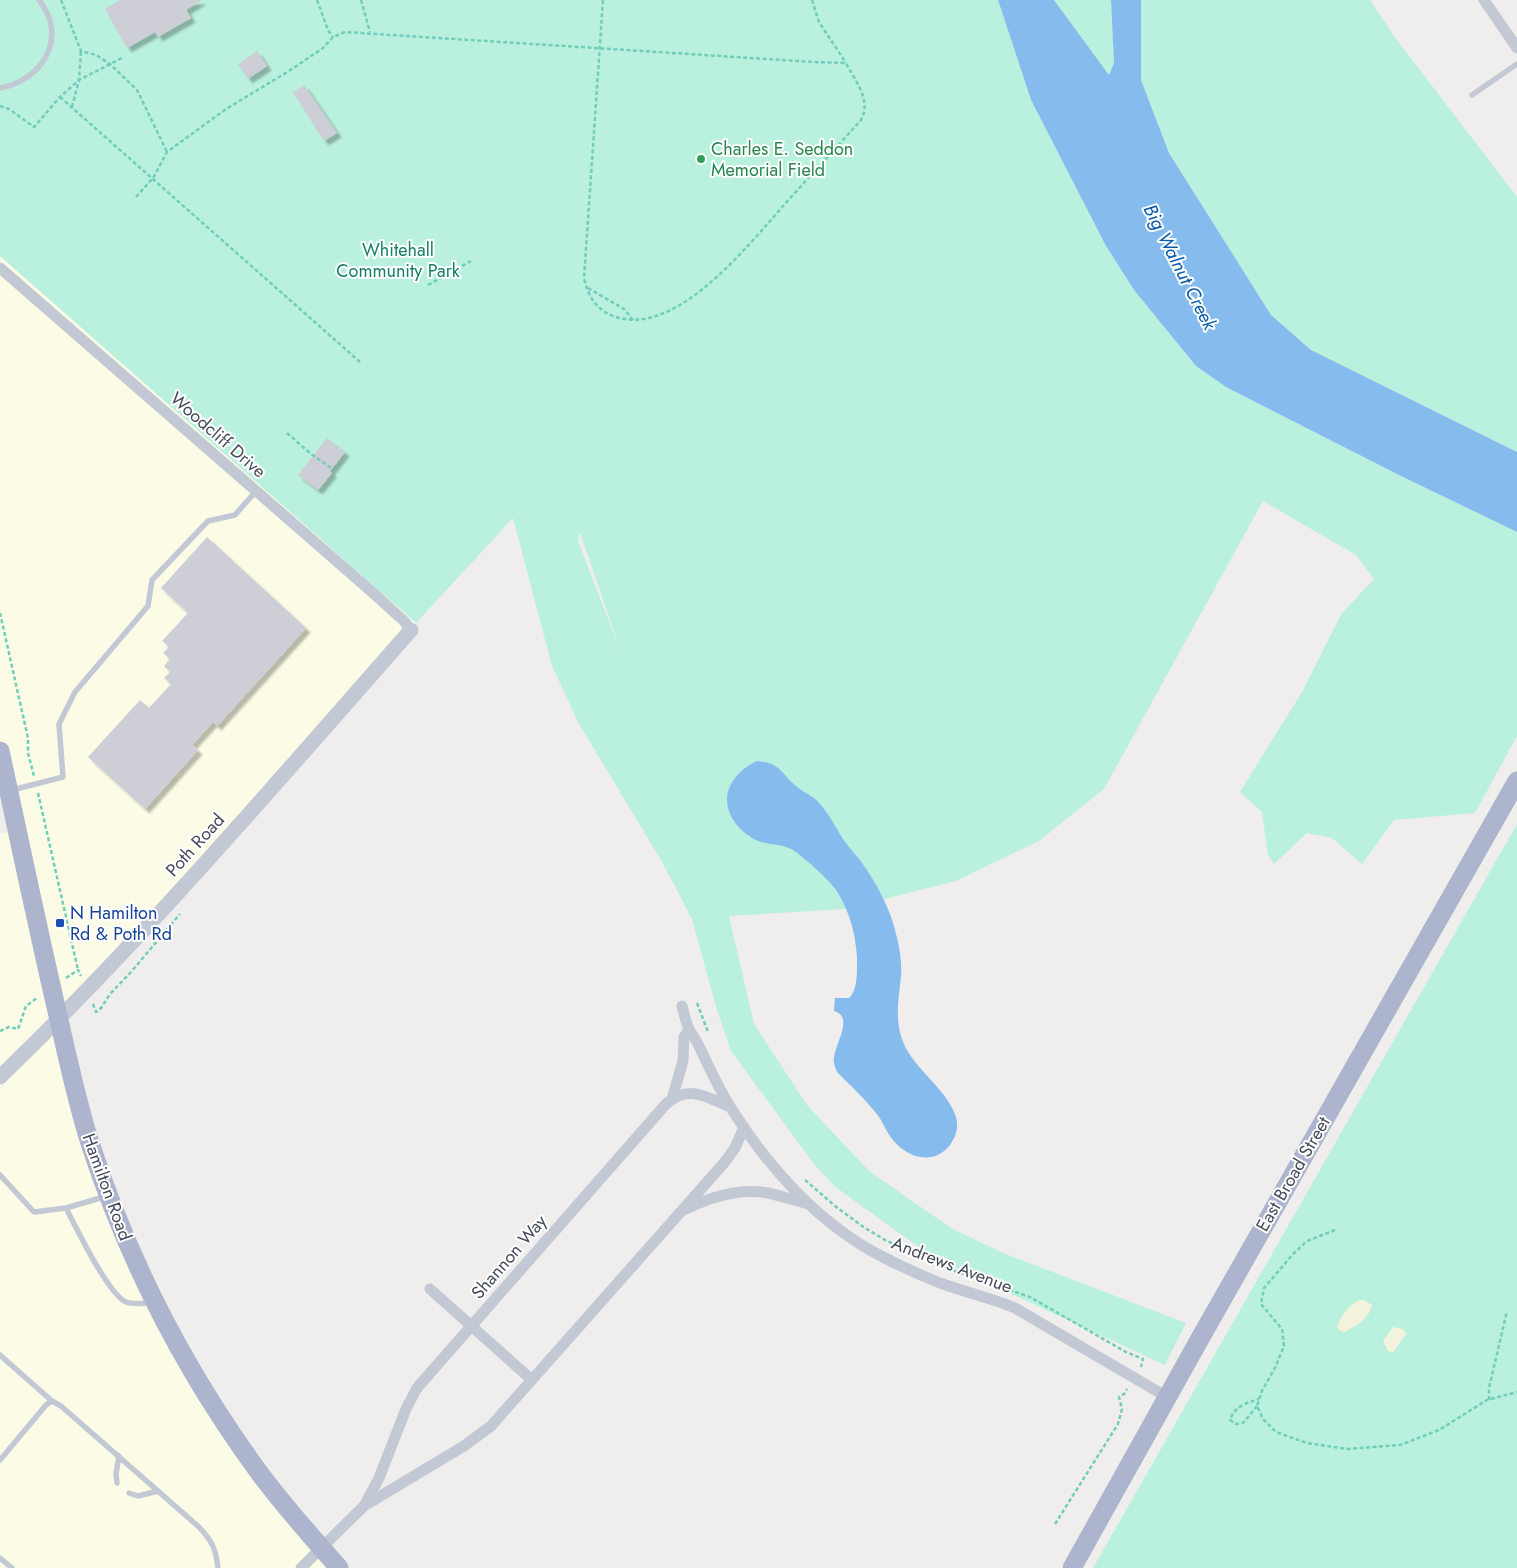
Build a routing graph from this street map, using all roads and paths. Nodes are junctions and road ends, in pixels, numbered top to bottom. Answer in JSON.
{"nodes":[{"id":1,"x":39,"y":0,"type":"edge"},
{"id":2,"x":61,"y":0,"type":"edge"},
{"id":3,"x":317,"y":0,"type":"edge"},
{"id":4,"x":361,"y":0,"type":"edge"},
{"id":5,"x":602,"y":0,"type":"edge"},
{"id":6,"x":812,"y":0,"type":"edge"},
{"id":7,"x":1484,"y":0,"type":"edge"},
{"id":8,"x":370,"y":33,"type":"junction"},
{"id":9,"x":334,"y":37,"type":"junction"},
{"id":10,"x":599,"y":48,"type":"junction"},
{"id":11,"x":1517,"y":48,"type":"edge"},
{"id":12,"x":81,"y":51,"type":"junction"},
{"id":13,"x":124,"y":57,"type":"dead end"},
{"id":14,"x":846,"y":63,"type":"junction"},
{"id":15,"x":110,"y":64,"type":"junction"},
{"id":16,"x":1517,"y":64,"type":"edge"},
{"id":17,"x":79,"y":80,"type":"junction"},
{"id":18,"x":0,"y":88,"type":"edge"},
{"id":19,"x":1472,"y":95,"type":"dead end"},
{"id":20,"x":60,"y":97,"type":"junction"},
{"id":21,"x":0,"y":106,"type":"edge"},
{"id":22,"x":72,"y":107,"type":"junction"},
{"id":23,"x":167,"y":152,"type":"junction"},
{"id":24,"x":153,"y":178,"type":"junction"},
{"id":25,"x":136,"y":197,"type":"dead end"},
{"id":26,"x":471,"y":261,"type":"dead end"},
{"id":27,"x":0,"y":268,"type":"edge"},
{"id":28,"x":428,"y":285,"type":"dead end"},
{"id":29,"x":586,"y":288,"type":"junction"},
{"id":30,"x":633,"y":320,"type":"junction"},
{"id":31,"x":360,"y":362,"type":"dead end"},
{"id":32,"x":287,"y":433,"type":"dead end"},
{"id":33,"x":331,"y":468,"type":"dead end"},
{"id":34,"x":256,"y":492,"type":"junction"},
{"id":35,"x":411,"y":630,"type":"joint"},
{"id":36,"x":0,"y":751,"type":"edge"},
{"id":37,"x":1517,"y":781,"type":"edge"},
{"id":38,"x":4,"y":792,"type":"edge"},
{"id":39,"x":682,"y":1006,"type":"dead end"},
{"id":40,"x":59,"y":1020,"type":"junction"},
{"id":41,"x":689,"y":1030,"type":"junction"},
{"id":42,"x":0,"y":1077,"type":"edge"},
{"id":43,"x":672,"y":1099,"type":"junction"},
{"id":44,"x":730,"y":1107,"type":"junction"},
{"id":45,"x":744,"y":1127,"type":"junction"},
{"id":46,"x":0,"y":1176,"type":"edge"},
{"id":47,"x":802,"y":1176,"type":"dead end"},
{"id":48,"x":109,"y":1196,"type":"junction"},
{"id":49,"x":809,"y":1204,"type":"junction"},
{"id":50,"x":66,"y":1208,"type":"junction"},
{"id":51,"x":680,"y":1212,"type":"junction"},
{"id":52,"x":1335,"y":1230,"type":"dead end"},
{"id":53,"x":430,"y":1289,"type":"dead end"},
{"id":54,"x":155,"y":1303,"type":"junction"},
{"id":55,"x":1507,"y":1311,"type":"dead end"},
{"id":56,"x":472,"y":1326,"type":"junction"},
{"id":57,"x":0,"y":1355,"type":"edge"},
{"id":58,"x":1134,"y":1377,"type":"junction"},
{"id":59,"x":532,"y":1380,"type":"junction"},
{"id":60,"x":1517,"y":1392,"type":"edge"},
{"id":61,"x":1167,"y":1397,"type":"junction"},
{"id":62,"x":1259,"y":1399,"type":"junction"},
{"id":63,"x":1489,"y":1400,"type":"junction"},
{"id":64,"x":52,"y":1401,"type":"junction"},
{"id":65,"x":1257,"y":1406,"type":"junction"},
{"id":66,"x":119,"y":1456,"type":"junction"},
{"id":67,"x":0,"y":1460,"type":"edge"},
{"id":68,"x":117,"y":1483,"type":"dead end"},
{"id":69,"x":158,"y":1491,"type":"junction"},
{"id":70,"x":129,"y":1493,"type":"dead end"},
{"id":71,"x":364,"y":1506,"type":"junction"},
{"id":72,"x":1055,"y":1524,"type":"dead end"},
{"id":73,"x":321,"y":1547,"type":"junction"},
{"id":74,"x":0,"y":1558,"type":"edge"},
{"id":75,"x":12,"y":1568,"type":"edge"},
{"id":76,"x":218,"y":1568,"type":"edge"},
{"id":77,"x":301,"y":1568,"type":"edge"},
{"id":78,"x":339,"y":1568,"type":"edge"},
{"id":79,"x":1072,"y":1568,"type":"edge"}],
"edges":[{"from":1,"to":18,"type":"lane"},
{"from":2,"to":12,"type":"path"},
{"from":3,"to":9,"type":"path"},
{"from":4,"to":8,"type":"path"},
{"from":5,"to":10,"type":"path"},
{"from":6,"to":14,"type":"path"},
{"from":7,"to":11,"type":"street"},
{"from":8,"to":9,"type":"path"},
{"from":8,"to":10,"type":"path"},
{"from":9,"to":23,"type":"path"},
{"from":10,"to":14,"type":"path"},
{"from":10,"to":29,"type":"path"},
{"from":12,"to":15,"type":"path"},
{"from":12,"to":17,"type":"path"},
{"from":13,"to":15,"type":"path"},
{"from":14,"to":30,"type":"path"},
{"from":15,"to":17,"type":"path"},
{"from":15,"to":23,"type":"path"},
{"from":16,"to":19,"type":"lane"},
{"from":17,"to":20,"type":"path"},
{"from":17,"to":22,"type":"path"},
{"from":20,"to":21,"type":"path"},
{"from":20,"to":22,"type":"path"},
{"from":22,"to":24,"type":"path"},
{"from":23,"to":24,"type":"path"},
{"from":24,"to":25,"type":"path"},
{"from":24,"to":31,"type":"path"},
{"from":26,"to":28,"type":"path"},
{"from":27,"to":34,"type":"street","name":"Woodcliff Drive"},
{"from":29,"to":30,"type":"path"},
{"from":29,"to":30,"type":"path"},
{"from":32,"to":33,"type":"path"},
{"from":34,"to":35,"type":"street","name":"Woodcliff Drive"},
{"from":34,"to":38,"type":"lane"},
{"from":35,"to":40,"type":"street","name":"Poth Road"},
{"from":36,"to":38,"type":"main road","name":"Hamilton Road"},
{"from":37,"to":61,"type":"main road","name":"East Broad Street"},
{"from":38,"to":40,"type":"main road","name":"Hamilton Road"},
{"from":39,"to":41,"type":"street","name":"Andrews Avenue"},
{"from":40,"to":42,"type":"street","name":"Poth Road"},
{"from":40,"to":48,"type":"main road","name":"Hamilton Road"},
{"from":41,"to":43,"type":"street","name":"Andrews Avenue"},
{"from":41,"to":44,"type":"street","name":"Andrews Avenue"},
{"from":43,"to":44,"type":"street"},
{"from":43,"to":56,"type":"street","name":"Shannon Way"},
{"from":44,"to":45,"type":"street","name":"Andrews Avenue"},
{"from":45,"to":49,"type":"street","name":"Andrews Avenue"},
{"from":45,"to":51,"type":"street","name":"Shannon Way"},
{"from":46,"to":50,"type":"lane"},
{"from":47,"to":58,"type":"path"},
{"from":48,"to":50,"type":"lane"},
{"from":48,"to":54,"type":"main road","name":"Hamilton Road"},
{"from":49,"to":51,"type":"street","name":"Shannon Way"},
{"from":49,"to":58,"type":"street","name":"Andrews Avenue"},
{"from":50,"to":54,"type":"lane"},
{"from":51,"to":59,"type":"street","name":"Shannon Way"},
{"from":52,"to":62,"type":"path"},
{"from":53,"to":56,"type":"street"},
{"from":54,"to":73,"type":"main road","name":"Hamilton Road"},
{"from":55,"to":63,"type":"path"},
{"from":56,"to":59,"type":"street"},
{"from":56,"to":71,"type":"street","name":"Shannon Way"},
{"from":57,"to":64,"type":"lane"},
{"from":58,"to":61,"type":"street","name":"Andrews Avenue"},
{"from":58,"to":72,"type":"path"},
{"from":59,"to":71,"type":"street","name":"Shannon Way"},
{"from":60,"to":63,"type":"path"},
{"from":61,"to":79,"type":"main road","name":"East Broad Street"},
{"from":62,"to":65,"type":"path"},
{"from":62,"to":65,"type":"path"},
{"from":63,"to":65,"type":"path"},
{"from":64,"to":66,"type":"lane"},
{"from":64,"to":67,"type":"lane"},
{"from":66,"to":68,"type":"lane"},
{"from":66,"to":69,"type":"lane"},
{"from":69,"to":70,"type":"lane"},
{"from":69,"to":76,"type":"lane"},
{"from":71,"to":73,"type":"street","name":"Shannon Way"},
{"from":73,"to":77,"type":"street","name":"Shannon Way"},
{"from":73,"to":78,"type":"main road","name":"Hamilton Road"},
{"from":74,"to":75,"type":"lane"}]}
